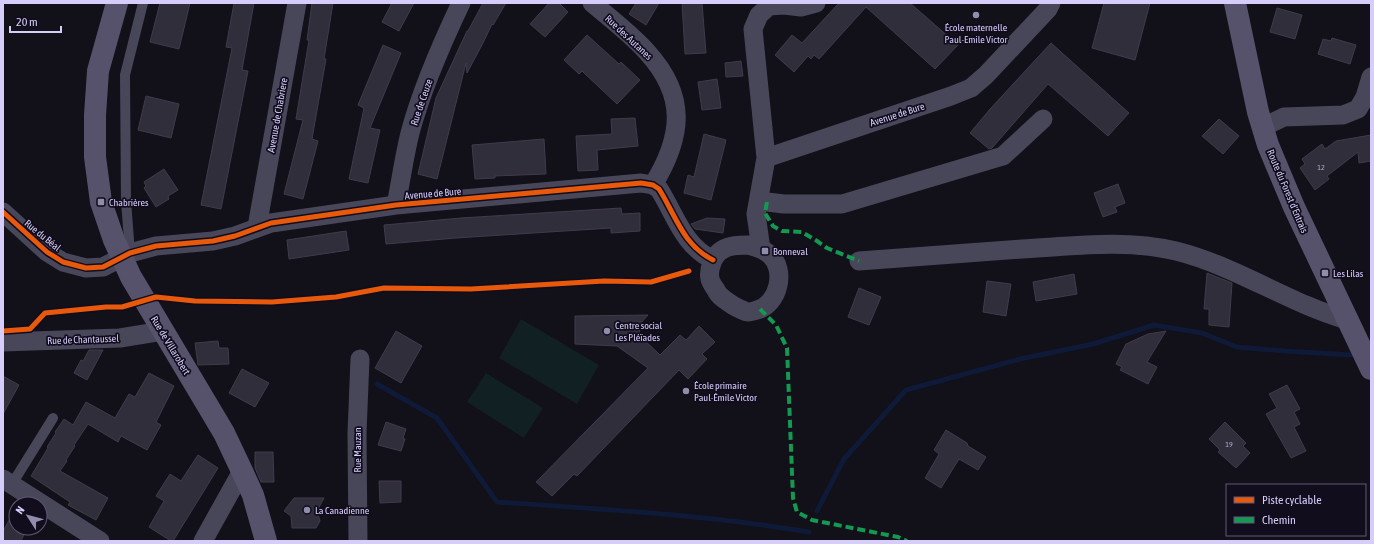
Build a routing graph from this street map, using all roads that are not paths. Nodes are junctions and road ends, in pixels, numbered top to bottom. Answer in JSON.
{"nodes":[{"id":1,"x":117,"y":3,"type":"edge"},
{"id":2,"x":143,"y":3,"type":"edge"},
{"id":3,"x":297,"y":3,"type":"edge"},
{"id":4,"x":461,"y":3,"type":"edge"},
{"id":5,"x":816,"y":3,"type":"edge"},
{"id":6,"x":1051,"y":3,"type":"edge"},
{"id":7,"x":1235,"y":3,"type":"edge"},
{"id":8,"x":604,"y":7,"type":"edge"},
{"id":9,"x":1371,"y":77,"type":"edge"},
{"id":10,"x":1043,"y":119,"type":"dead end"},
{"id":11,"x":1263,"y":127,"type":"junction"},
{"id":12,"x":766,"y":158,"type":"junction"},
{"id":13,"x":653,"y":185,"type":"junction"},
{"id":14,"x":396,"y":205,"type":"junction"},
{"id":15,"x":758,"y":208,"type":"junction"},
{"id":16,"x":3,"y":212,"type":"edge"},
{"id":17,"x":257,"y":227,"type":"junction"},
{"id":18,"x":733,"y":246,"type":"junction"},
{"id":19,"x":761,"y":249,"type":"junction"},
{"id":20,"x":126,"y":255,"type":"junction"},
{"id":21,"x":713,"y":260,"type":"junction"},
{"id":22,"x":859,"y":261,"type":"dead end"},
{"id":23,"x":1347,"y":320,"type":"junction"},
{"id":24,"x":163,"y":331,"type":"junction"},
{"id":25,"x":3,"y":342,"type":"edge"},
{"id":26,"x":360,"y":358,"type":"dead end"},
{"id":27,"x":1371,"y":369,"type":"edge"},
{"id":28,"x":53,"y":418,"type":"dead end"},
{"id":29,"x":242,"y":470,"type":"junction"},
{"id":30,"x":7,"y":482,"type":"edge"},
{"id":31,"x":100,"y":541,"type":"edge"},
{"id":32,"x":203,"y":541,"type":"edge"},
{"id":33,"x":266,"y":541,"type":"edge"},
{"id":34,"x":358,"y":541,"type":"edge"}],
"edges":[{"from":1,"to":20,"type":"main road","name":"Rue de Villarobert"},
{"from":2,"to":20,"type":"lane"},
{"from":3,"to":17,"type":"street","name":"Avenue de Chabriere"},
{"from":4,"to":14,"type":"street","name":"Rue de Ceuze"},
{"from":5,"to":12,"type":"street"},
{"from":6,"to":12,"type":"street","name":"Avenue de Bure"},
{"from":7,"to":11,"type":"main road","name":"Route du Forest d'Entrais"},
{"from":8,"to":13,"type":"street","name":"Rue des Autanes"},
{"from":9,"to":11,"type":"street"},
{"from":10,"to":15,"type":"street"},
{"from":11,"to":23,"type":"main road","name":"Route du Forest d'Entrais"},
{"from":12,"to":15,"type":"street"},
{"from":13,"to":14,"type":"street","name":"Avenue de Bure"},
{"from":13,"to":21,"type":"street"},
{"from":14,"to":17,"type":"street","name":"Avenue de Bure"},
{"from":15,"to":18,"type":"street"},
{"from":15,"to":19,"type":"street"},
{"from":16,"to":20,"type":"street","name":"Rue du Béal"},
{"from":17,"to":20,"type":"street","name":"Avenue de Bure"},
{"from":18,"to":19,"type":"street"},
{"from":18,"to":21,"type":"street"},
{"from":19,"to":21,"type":"street"},
{"from":20,"to":24,"type":"main road","name":"Rue de Villarobert"},
{"from":22,"to":23,"type":"street"},
{"from":23,"to":27,"type":"main road","name":"Route du Forest d'Entrais"},
{"from":24,"to":25,"type":"street","name":"Rue de Chantaussel"},
{"from":24,"to":29,"type":"main road","name":"Rue de Villarobert"},
{"from":26,"to":34,"type":"street","name":"Rue Mauzan"},
{"from":28,"to":30,"type":"lane"},
{"from":29,"to":32,"type":"street"},
{"from":29,"to":33,"type":"main road","name":"Rue de Villarobert"},
{"from":30,"to":31,"type":"street"}]}
